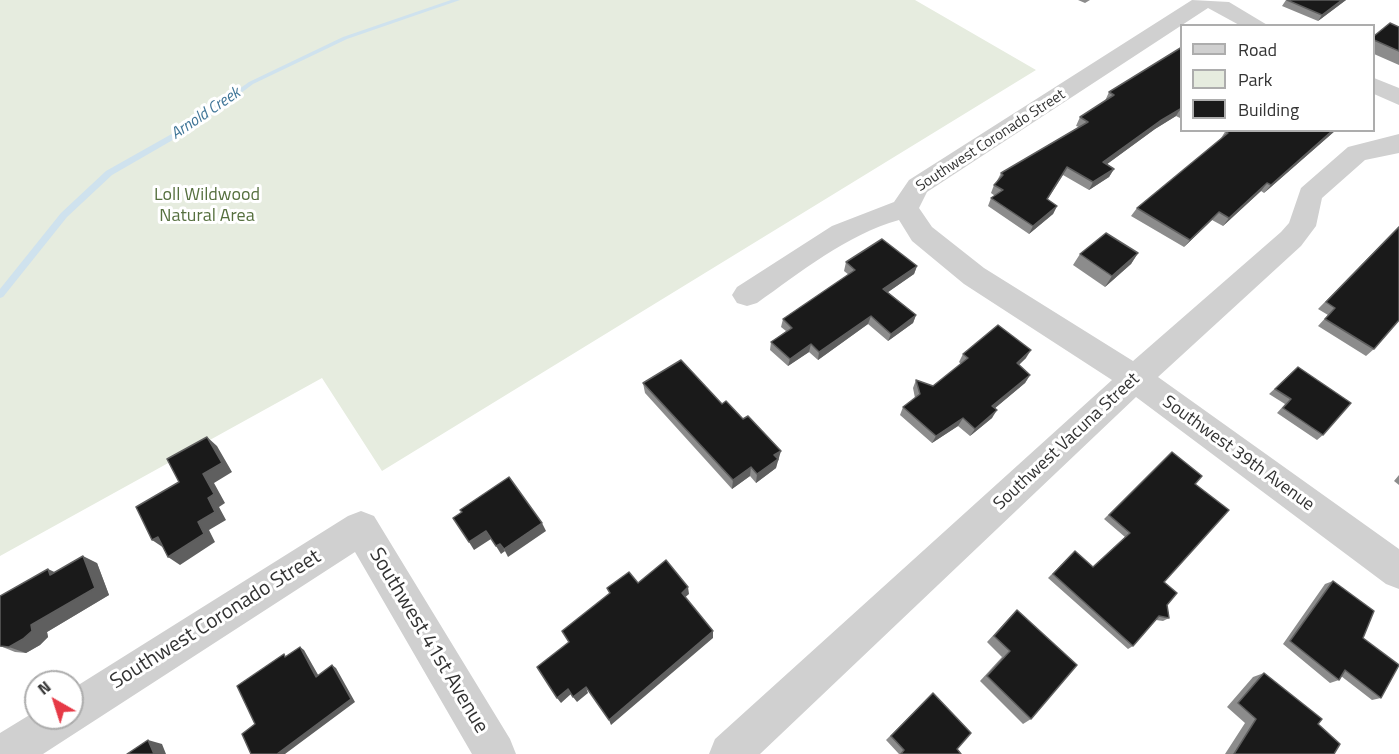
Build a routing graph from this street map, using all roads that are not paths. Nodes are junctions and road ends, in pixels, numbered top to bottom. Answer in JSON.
{"nodes":[{"id":1,"x":1205,"y":0,"type":"edge"},
{"id":2,"x":1254,"y":24,"type":"edge"},
{"id":3,"x":1375,"y":86,"type":"edge"},
{"id":4,"x":1399,"y":98,"type":"edge"},
{"id":5,"x":1399,"y":142,"type":"edge"},
{"id":6,"x":905,"y":209,"type":"junction"},
{"id":7,"x":747,"y":295,"type":"dead end"},
{"id":8,"x":1135,"y":378,"type":"junction"},
{"id":9,"x":361,"y":528,"type":"joint"},
{"id":10,"x":1399,"y":571,"type":"edge"},
{"id":11,"x":84,"y":704,"type":"edge"},
{"id":12,"x":43,"y":730,"type":"edge"},
{"id":13,"x":5,"y":754,"type":"edge"},
{"id":14,"x":495,"y":754,"type":"edge"},
{"id":15,"x":730,"y":754,"type":"edge"}],
"edges":[{"from":1,"to":2,"type":"street"},
{"from":1,"to":6,"type":"street","name":"Southwest Coronado Street"},
{"from":3,"to":4,"type":"street"},
{"from":5,"to":8,"type":"street","name":"Southwest Vacuna Street"},
{"from":6,"to":7,"type":"street","name":"Southwest Coronado Street"},
{"from":6,"to":8,"type":"street","name":"Southwest 39th Avenue"},
{"from":8,"to":10,"type":"street","name":"Southwest 39th Avenue"},
{"from":8,"to":15,"type":"street","name":"Southwest Vacuna Street"},
{"from":9,"to":11,"type":"street","name":"Southwest Coronado Street"},
{"from":9,"to":14,"type":"street","name":"Southwest 41st Avenue"},
{"from":12,"to":13,"type":"street"}]}
